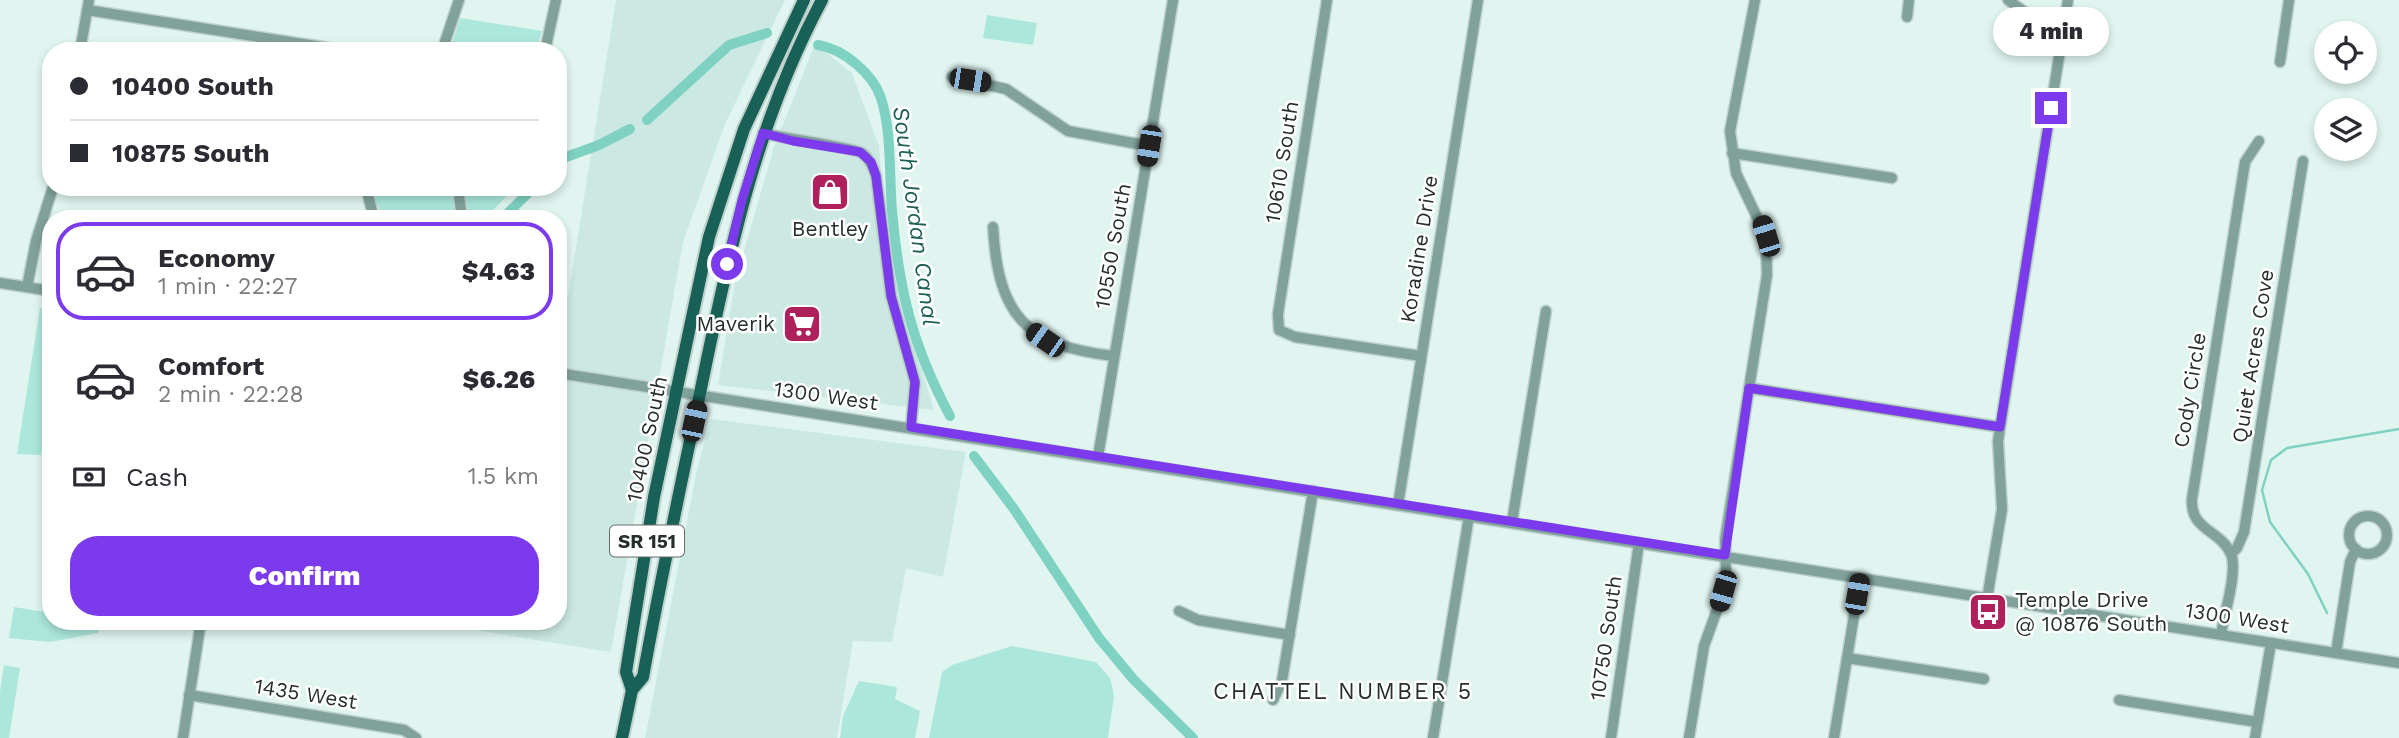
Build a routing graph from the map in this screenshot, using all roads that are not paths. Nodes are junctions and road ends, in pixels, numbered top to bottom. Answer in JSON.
{"nodes":[{"id":1,"x":459,"y":0,"type":"edge"},
{"id":2,"x":556,"y":0,"type":"edge"},
{"id":3,"x":804,"y":0,"type":"edge"},
{"id":4,"x":822,"y":0,"type":"edge"},
{"id":5,"x":1172,"y":0,"type":"edge"},
{"id":6,"x":1327,"y":0,"type":"edge"},
{"id":7,"x":1478,"y":0,"type":"edge"},
{"id":8,"x":1755,"y":0,"type":"edge"},
{"id":9,"x":1909,"y":0,"type":"edge"},
{"id":10,"x":2008,"y":0,"type":"edge"},
{"id":11,"x":2068,"y":0,"type":"edge"},
{"id":12,"x":2289,"y":0,"type":"edge"},
{"id":13,"x":88,"y":5,"type":"edge"},
{"id":14,"x":1906,"y":17,"type":"dead end"},
{"id":15,"x":2064,"y":28,"type":"junction"},
{"id":16,"x":82,"y":42,"type":"edge"},
{"id":17,"x":295,"y":42,"type":"edge"},
{"id":18,"x":445,"y":42,"type":"edge"},
{"id":19,"x":547,"y":42,"type":"edge"},
{"id":20,"x":2280,"y":62,"type":"dead end"},
{"id":21,"x":952,"y":77,"type":"dead end"},
{"id":22,"x":763,"y":133,"type":"junction"},
{"id":23,"x":2259,"y":141,"type":"dead end"},
{"id":24,"x":1149,"y":146,"type":"junction"},
{"id":25,"x":1732,"y":153,"type":"junction"},
{"id":26,"x":2303,"y":161,"type":"dead end"},
{"id":27,"x":1892,"y":178,"type":"dead end"},
{"id":28,"x":42,"y":222,"type":"edge"},
{"id":29,"x":993,"y":228,"type":"dead end"},
{"id":30,"x":0,"y":283,"type":"edge"},
{"id":31,"x":27,"y":287,"type":"junction"},
{"id":32,"x":42,"y":290,"type":"edge"},
{"id":33,"x":1546,"y":312,"type":"dead end"},
{"id":34,"x":1114,"y":356,"type":"junction"},
{"id":35,"x":1421,"y":356,"type":"junction"},
{"id":36,"x":567,"y":375,"type":"edge"},
{"id":37,"x":1749,"y":388,"type":"junction"},
{"id":38,"x":677,"y":393,"type":"junction"},
{"id":39,"x":699,"y":396,"type":"junction"},
{"id":40,"x":911,"y":427,"type":"junction"},
{"id":41,"x":2000,"y":427,"type":"junction"},
{"id":42,"x":1098,"y":457,"type":"junction"},
{"id":43,"x":1313,"y":491,"type":"junction"},
{"id":44,"x":1398,"y":505,"type":"junction"},
{"id":45,"x":1469,"y":516,"type":"junction"},
{"id":46,"x":1512,"y":522,"type":"junction"},
{"id":47,"x":1640,"y":543,"type":"junction"},
{"id":48,"x":2356,"y":550,"type":"dead end"},
{"id":49,"x":2231,"y":554,"type":"junction"},
{"id":50,"x":1725,"y":555,"type":"junction"},
{"id":51,"x":1860,"y":579,"type":"junction"},
{"id":52,"x":1987,"y":599,"type":"junction"},
{"id":53,"x":1179,"y":611,"type":"dead end"},
{"id":54,"x":200,"y":630,"type":"edge"},
{"id":55,"x":2221,"y":634,"type":"junction"},
{"id":56,"x":1290,"y":635,"type":"junction"},
{"id":57,"x":2271,"y":643,"type":"junction"},
{"id":58,"x":2336,"y":653,"type":"junction"},
{"id":59,"x":1847,"y":658,"type":"junction"},
{"id":60,"x":2399,"y":663,"type":"edge"},
{"id":61,"x":1984,"y":679,"type":"dead end"},
{"id":62,"x":632,"y":690,"type":"junction"},
{"id":63,"x":190,"y":695,"type":"junction"},
{"id":64,"x":1273,"y":700,"type":"dead end"},
{"id":65,"x":2119,"y":701,"type":"dead end"},
{"id":66,"x":2258,"y":722,"type":"junction"},
{"id":67,"x":415,"y":736,"type":"edge"},
{"id":68,"x":183,"y":738,"type":"edge"},
{"id":69,"x":622,"y":738,"type":"edge"},
{"id":70,"x":1433,"y":738,"type":"edge"},
{"id":71,"x":1611,"y":738,"type":"edge"},
{"id":72,"x":1689,"y":738,"type":"edge"},
{"id":73,"x":1834,"y":738,"type":"edge"},
{"id":74,"x":2255,"y":738,"type":"edge"}],
"edges":[{"from":1,"to":18,"type":"street"},
{"from":2,"to":19,"type":"street"},
{"from":3,"to":38,"type":"main road","name":"10400 South","number":"SR 151"},
{"from":4,"to":22,"type":"main road","number":"SR 151"},
{"from":5,"to":24,"type":"street","name":"10550 South"},
{"from":6,"to":35,"type":"street","name":"10610 South"},
{"from":7,"to":35,"type":"street","name":"Koradine Drive"},
{"from":8,"to":25,"type":"street"},
{"from":9,"to":14,"type":"street"},
{"from":10,"to":15,"type":"street"},
{"from":11,"to":15,"type":"street"},
{"from":12,"to":20,"type":"street"},
{"from":13,"to":16,"type":"street"},
{"from":13,"to":17,"type":"street"},
{"from":15,"to":41,"type":"street"},
{"from":21,"to":24,"type":"street"},
{"from":22,"to":39,"type":"main road","name":"10400 South","number":"SR 151"},
{"from":22,"to":40,"type":"street"},
{"from":23,"to":49,"type":"street","name":"Cody Circle"},
{"from":24,"to":34,"type":"street","name":"10550 South"},
{"from":25,"to":27,"type":"street"},
{"from":25,"to":37,"type":"street"},
{"from":26,"to":49,"type":"street","name":"Quiet Acres Cove"},
{"from":28,"to":31,"type":"street"},
{"from":29,"to":34,"type":"street"},
{"from":30,"to":31,"type":"street"},
{"from":31,"to":32,"type":"street"},
{"from":33,"to":46,"type":"street"},
{"from":34,"to":42,"type":"street","name":"10550 South"},
{"from":35,"to":44,"type":"street","name":"Koradine Drive"},
{"from":36,"to":38,"type":"street","name":"1300 West"},
{"from":37,"to":41,"type":"street"},
{"from":37,"to":50,"type":"street"},
{"from":38,"to":39,"type":"street","name":"1300 West"},
{"from":38,"to":62,"type":"main road","name":"10400 South","number":"SR 151"},
{"from":39,"to":40,"type":"street","name":"1300 West"},
{"from":39,"to":62,"type":"main road","name":"10400 South","number":"SR 151"},
{"from":40,"to":42,"type":"street","name":"1300 West"},
{"from":41,"to":52,"type":"street"},
{"from":42,"to":43,"type":"street","name":"1300 West"},
{"from":43,"to":44,"type":"street","name":"1300 West"},
{"from":43,"to":56,"type":"street"},
{"from":44,"to":45,"type":"street","name":"1300 West"},
{"from":45,"to":46,"type":"street","name":"1300 West"},
{"from":45,"to":70,"type":"street"},
{"from":46,"to":47,"type":"street","name":"1300 West"},
{"from":47,"to":50,"type":"street","name":"1300 West"},
{"from":47,"to":71,"type":"street","name":"10750 South"},
{"from":48,"to":58,"type":"street"},
{"from":49,"to":55,"type":"street"},
{"from":50,"to":51,"type":"street","name":"1300 West"},
{"from":50,"to":72,"type":"street"},
{"from":51,"to":52,"type":"street","name":"1300 West"},
{"from":51,"to":59,"type":"street"},
{"from":52,"to":55,"type":"street","name":"1300 West"},
{"from":53,"to":56,"type":"street"},
{"from":54,"to":63,"type":"street"},
{"from":55,"to":57,"type":"street","name":"1300 West"},
{"from":56,"to":64,"type":"street"},
{"from":57,"to":58,"type":"street","name":"1300 West"},
{"from":57,"to":66,"type":"street"},
{"from":58,"to":60,"type":"street","name":"1300 West"},
{"from":59,"to":61,"type":"street"},
{"from":59,"to":73,"type":"street"},
{"from":62,"to":69,"type":"main road","number":"SR 151"},
{"from":63,"to":67,"type":"street","name":"1435 West"},
{"from":63,"to":68,"type":"street"},
{"from":65,"to":66,"type":"street"},
{"from":66,"to":74,"type":"street"}]}
